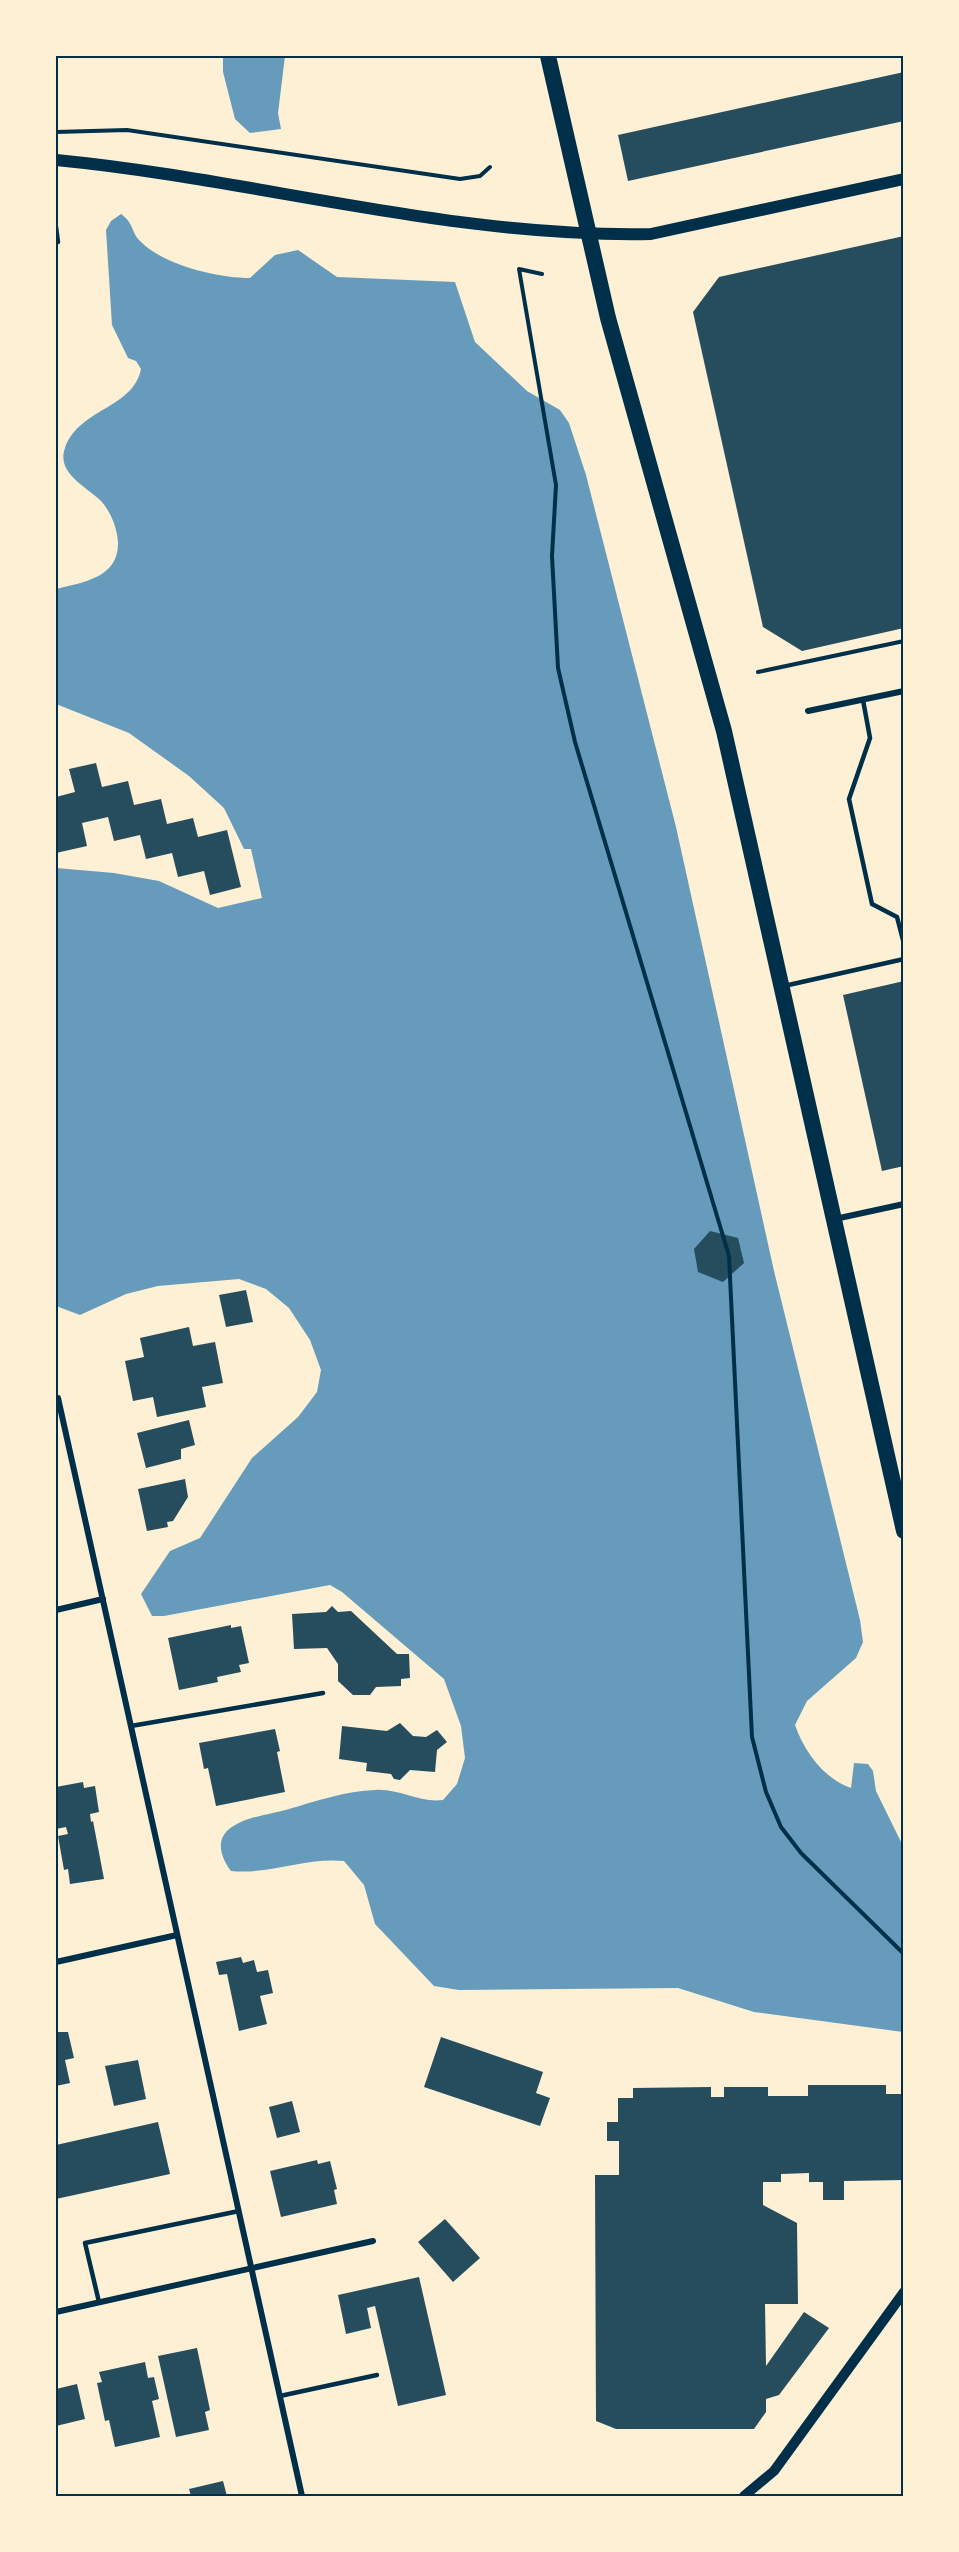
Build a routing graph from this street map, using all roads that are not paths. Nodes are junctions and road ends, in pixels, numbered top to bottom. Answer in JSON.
{"nodes":[{"id":1,"x":548,"y":56,"type":"edge"},
{"id":2,"x":56,"y":160,"type":"edge"},
{"id":3,"x":903,"y":179,"type":"edge"},
{"id":4,"x":56,"y":227,"type":"edge"},
{"id":5,"x":587,"y":234,"type":"junction"},
{"id":6,"x":56,"y":242,"type":"edge"},
{"id":7,"x":903,"y":691,"type":"edge"},
{"id":8,"x":863,"y":700,"type":"junction"},
{"id":9,"x":808,"y":711,"type":"dead end"},
{"id":10,"x":903,"y":944,"type":"edge"},
{"id":11,"x":903,"y":959,"type":"edge"},
{"id":12,"x":782,"y":986,"type":"junction"},
{"id":13,"x":903,"y":1204,"type":"edge"},
{"id":14,"x":835,"y":1220,"type":"junction"},
{"id":15,"x":58,"y":1398,"type":"dead end"},
{"id":16,"x":903,"y":1531,"type":"edge"},
{"id":17,"x":103,"y":1599,"type":"junction"},
{"id":18,"x":56,"y":1610,"type":"edge"},
{"id":19,"x":323,"y":1693,"type":"dead end"},
{"id":20,"x":131,"y":1726,"type":"junction"},
{"id":21,"x":177,"y":1935,"type":"junction"},
{"id":22,"x":56,"y":1962,"type":"edge"},
{"id":23,"x":239,"y":2211,"type":"junction"},
{"id":24,"x":373,"y":2241,"type":"dead end"},
{"id":25,"x":252,"y":2268,"type":"junction"},
{"id":26,"x":903,"y":2292,"type":"edge"},
{"id":27,"x":99,"y":2302,"type":"junction"},
{"id":28,"x":56,"y":2312,"type":"edge"},
{"id":29,"x":377,"y":2375,"type":"dead end"},
{"id":30,"x":280,"y":2396,"type":"junction"},
{"id":31,"x":303,"y":2496,"type":"edge"},
{"id":32,"x":744,"y":2496,"type":"edge"}],
"edges":[{"from":1,"to":5,"type":"highway"},
{"from":2,"to":5,"type":"main road"},
{"from":3,"to":5,"type":"main road"},
{"from":4,"to":6,"type":"lane"},
{"from":5,"to":12,"type":"highway"},
{"from":7,"to":8,"type":"street"},
{"from":8,"to":9,"type":"street"},
{"from":8,"to":10,"type":"lane"},
{"from":11,"to":12,"type":"lane"},
{"from":12,"to":14,"type":"highway"},
{"from":13,"to":14,"type":"street"},
{"from":14,"to":16,"type":"highway"},
{"from":15,"to":17,"type":"street"},
{"from":17,"to":18,"type":"street"},
{"from":17,"to":20,"type":"street"},
{"from":19,"to":20,"type":"lane"},
{"from":20,"to":21,"type":"street"},
{"from":21,"to":22,"type":"street"},
{"from":21,"to":23,"type":"street"},
{"from":23,"to":25,"type":"street"},
{"from":23,"to":27,"type":"lane"},
{"from":24,"to":25,"type":"street"},
{"from":25,"to":27,"type":"street"},
{"from":25,"to":30,"type":"street"},
{"from":26,"to":32,"type":"street"},
{"from":27,"to":28,"type":"street"},
{"from":29,"to":30,"type":"lane"},
{"from":30,"to":31,"type":"street"}]}
